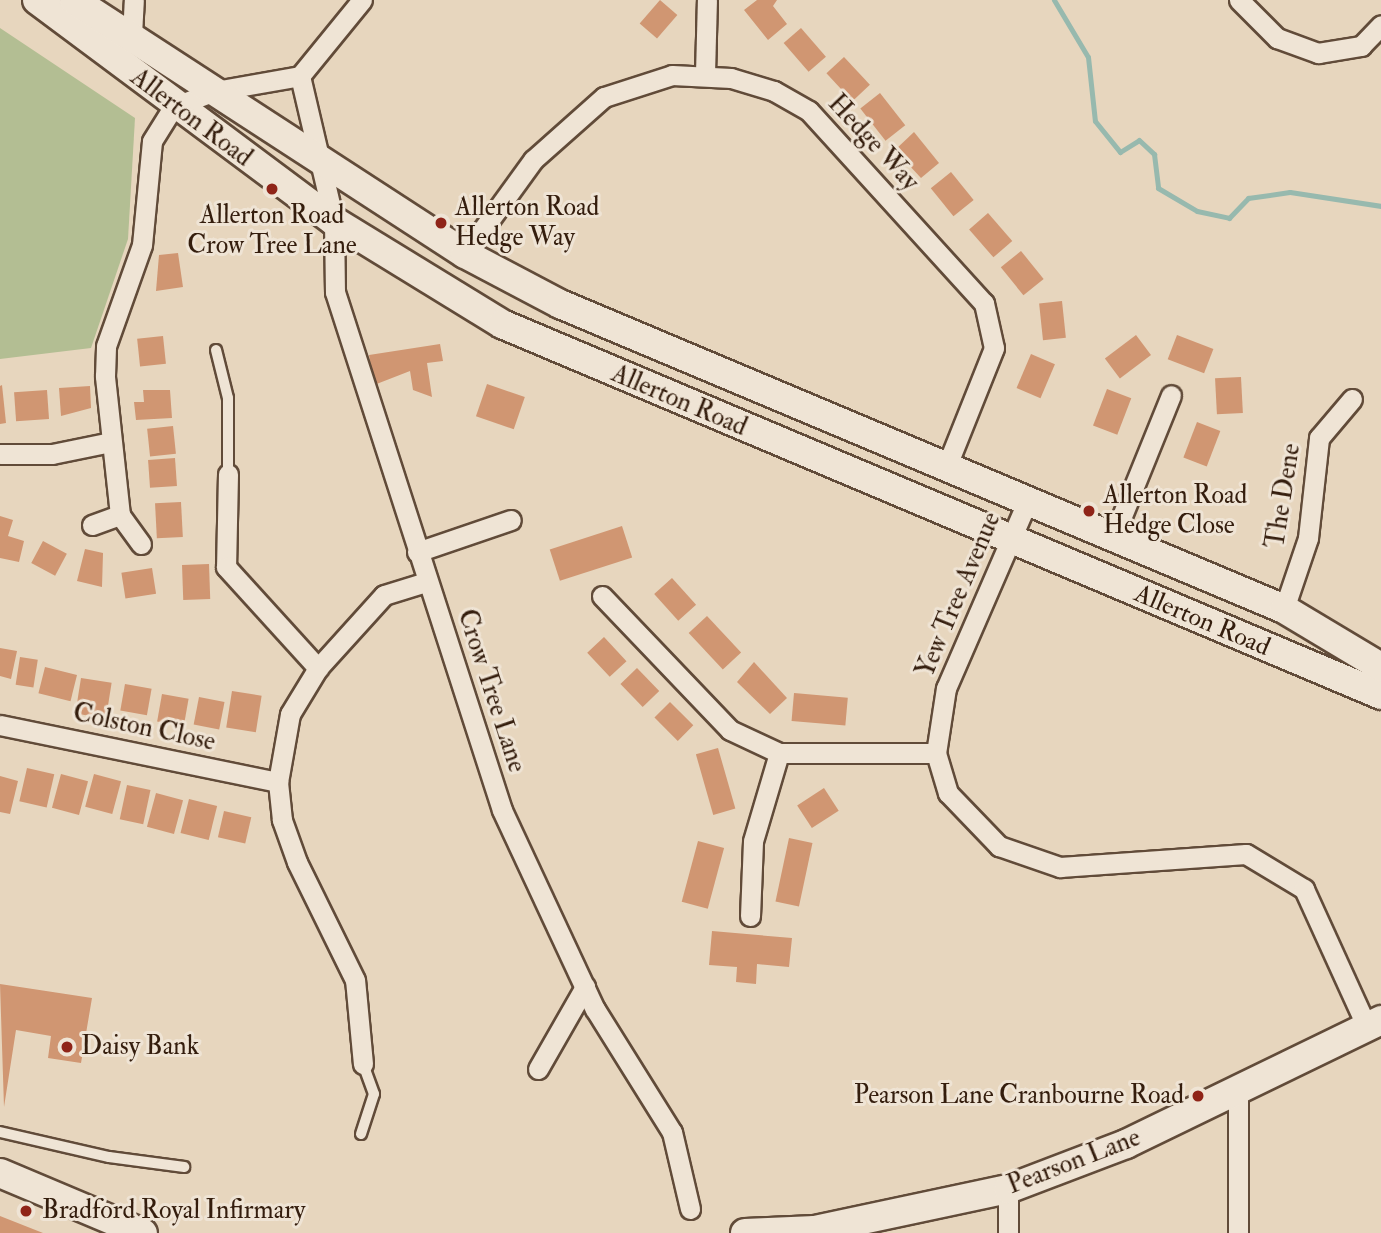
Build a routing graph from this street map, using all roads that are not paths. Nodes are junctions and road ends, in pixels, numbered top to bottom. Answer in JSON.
{"nodes":[{"id":1,"x":37,"y":0,"type":"edge"},
{"id":2,"x":74,"y":0,"type":"edge"},
{"id":3,"x":134,"y":0,"type":"edge"},
{"id":4,"x":362,"y":0,"type":"edge"},
{"id":5,"x":707,"y":0,"type":"edge"},
{"id":6,"x":1240,"y":0,"type":"edge"},
{"id":7,"x":1381,"y":25,"type":"edge"},
{"id":8,"x":132,"y":35,"type":"junction"},
{"id":9,"x":705,"y":74,"type":"junction"},
{"id":10,"x":300,"y":76,"type":"junction"},
{"id":11,"x":215,"y":91,"type":"junction"},
{"id":12,"x":173,"y":107,"type":"junction"},
{"id":13,"x":320,"y":161,"type":"junction"},
{"id":14,"x":334,"y":221,"type":"junction"},
{"id":15,"x":465,"y":254,"type":"junction"},
{"id":16,"x":216,"y":350,"type":"dead end"},
{"id":17,"x":1171,"y":395,"type":"dead end"},
{"id":18,"x":1352,"y":399,"type":"dead end"},
{"id":19,"x":111,"y":442,"type":"junction"},
{"id":20,"x":0,"y":454,"type":"edge"},
{"id":21,"x":946,"y":468,"type":"junction"},
{"id":22,"x":228,"y":474,"type":"joint"},
{"id":23,"x":1027,"y":502,"type":"junction"},
{"id":24,"x":120,"y":514,"type":"junction"},
{"id":25,"x":511,"y":520,"type":"dead end"},
{"id":26,"x":92,"y":525,"type":"dead end"},
{"id":27,"x":1113,"y":537,"type":"junction"},
{"id":28,"x":1010,"y":540,"type":"junction"},
{"id":29,"x":141,"y":544,"type":"dead end"},
{"id":30,"x":417,"y":552,"type":"junction"},
{"id":31,"x":426,"y":582,"type":"junction"},
{"id":32,"x":602,"y":596,"type":"dead end"},
{"id":33,"x":1284,"y":609,"type":"junction"},
{"id":34,"x":1381,"y":667,"type":"edge"},
{"id":35,"x":318,"y":668,"type":"junction"},
{"id":36,"x":1381,"y":695,"type":"edge"},
{"id":37,"x":0,"y":725,"type":"edge"},
{"id":38,"x":779,"y":753,"type":"junction"},
{"id":39,"x":936,"y":753,"type":"junction"},
{"id":40,"x":278,"y":782,"type":"junction"},
{"id":41,"x":750,"y":916,"type":"dead end"},
{"id":42,"x":585,"y":987,"type":"junction"},
{"id":43,"x":1374,"y":1024,"type":"edge"},
{"id":44,"x":363,"y":1064,"type":"joint"},
{"id":45,"x":538,"y":1069,"type":"dead end"},
{"id":46,"x":1238,"y":1093,"type":"junction"},
{"id":47,"x":0,"y":1132,"type":"edge"},
{"id":48,"x":361,"y":1134,"type":"dead end"},
{"id":49,"x":184,"y":1167,"type":"dead end"},
{"id":50,"x":0,"y":1173,"type":"edge"},
{"id":51,"x":1008,"y":1189,"type":"junction"},
{"id":52,"x":690,"y":1209,"type":"dead end"},
{"id":53,"x":107,"y":1226,"type":"edge"},
{"id":54,"x":142,"y":1233,"type":"edge"},
{"id":55,"x":745,"y":1233,"type":"edge"},
{"id":56,"x":1008,"y":1233,"type":"edge"},
{"id":57,"x":1238,"y":1233,"type":"edge"}],
"edges":[{"from":1,"to":12,"type":"street","name":"Allerton Road"},
{"from":2,"to":8,"type":"street","name":"Allerton Road"},
{"from":3,"to":8,"type":"street"},
{"from":4,"to":10,"type":"street"},
{"from":5,"to":9,"type":"street"},
{"from":6,"to":7,"type":"street"},
{"from":8,"to":11,"type":"street","name":"Allerton Road"},
{"from":9,"to":15,"type":"street","name":"Hedge Way"},
{"from":9,"to":21,"type":"street","name":"Hedge Way"},
{"from":10,"to":11,"type":"street"},
{"from":10,"to":13,"type":"street","name":"Crow Tree Lane"},
{"from":11,"to":12,"type":"street"},
{"from":11,"to":13,"type":"street","name":"Allerton Road"},
{"from":12,"to":14,"type":"street","name":"Allerton Road"},
{"from":12,"to":19,"type":"street"},
{"from":13,"to":14,"type":"street","name":"Crow Tree Lane"},
{"from":13,"to":15,"type":"street","name":"Allerton Road"},
{"from":14,"to":28,"type":"street","name":"Allerton Road"},
{"from":14,"to":30,"type":"street","name":"Crow Tree Lane"},
{"from":15,"to":21,"type":"street","name":"Allerton Road"},
{"from":16,"to":22,"type":"lane"},
{"from":17,"to":27,"type":"street"},
{"from":18,"to":33,"type":"street","name":"The Dene"},
{"from":19,"to":20,"type":"street"},
{"from":19,"to":24,"type":"street"},
{"from":21,"to":23,"type":"street","name":"Allerton Road"},
{"from":22,"to":35,"type":"street"},
{"from":23,"to":27,"type":"street","name":"Allerton Road"},
{"from":23,"to":28,"type":"street","name":"Yew Tree Avenue"},
{"from":24,"to":26,"type":"street"},
{"from":24,"to":29,"type":"street"},
{"from":25,"to":30,"type":"street"},
{"from":27,"to":33,"type":"street","name":"Allerton Road"},
{"from":28,"to":36,"type":"street","name":"Allerton Road"},
{"from":28,"to":39,"type":"street","name":"Yew Tree Avenue"},
{"from":30,"to":31,"type":"street","name":"Crow Tree Lane"},
{"from":31,"to":35,"type":"street"},
{"from":31,"to":42,"type":"street","name":"Crow Tree Lane"},
{"from":32,"to":38,"type":"street"},
{"from":33,"to":34,"type":"street","name":"Allerton Road"},
{"from":35,"to":40,"type":"street"},
{"from":37,"to":40,"type":"street","name":"Colston Close"},
{"from":38,"to":39,"type":"street"},
{"from":38,"to":41,"type":"street"},
{"from":39,"to":43,"type":"street","name":"Yew Tree Avenue"},
{"from":40,"to":44,"type":"street"},
{"from":42,"to":45,"type":"street"},
{"from":42,"to":52,"type":"street","name":"Crow Tree Lane"},
{"from":43,"to":46,"type":"street","name":"Pearson Lane"},
{"from":44,"to":48,"type":"lane"},
{"from":46,"to":51,"type":"street","name":"Pearson Lane"},
{"from":46,"to":57,"type":"street"},
{"from":47,"to":49,"type":"lane"},
{"from":50,"to":53,"type":"street"},
{"from":51,"to":55,"type":"street","name":"Pearson Lane"},
{"from":51,"to":56,"type":"street"},
{"from":53,"to":54,"type":"street"}]}
